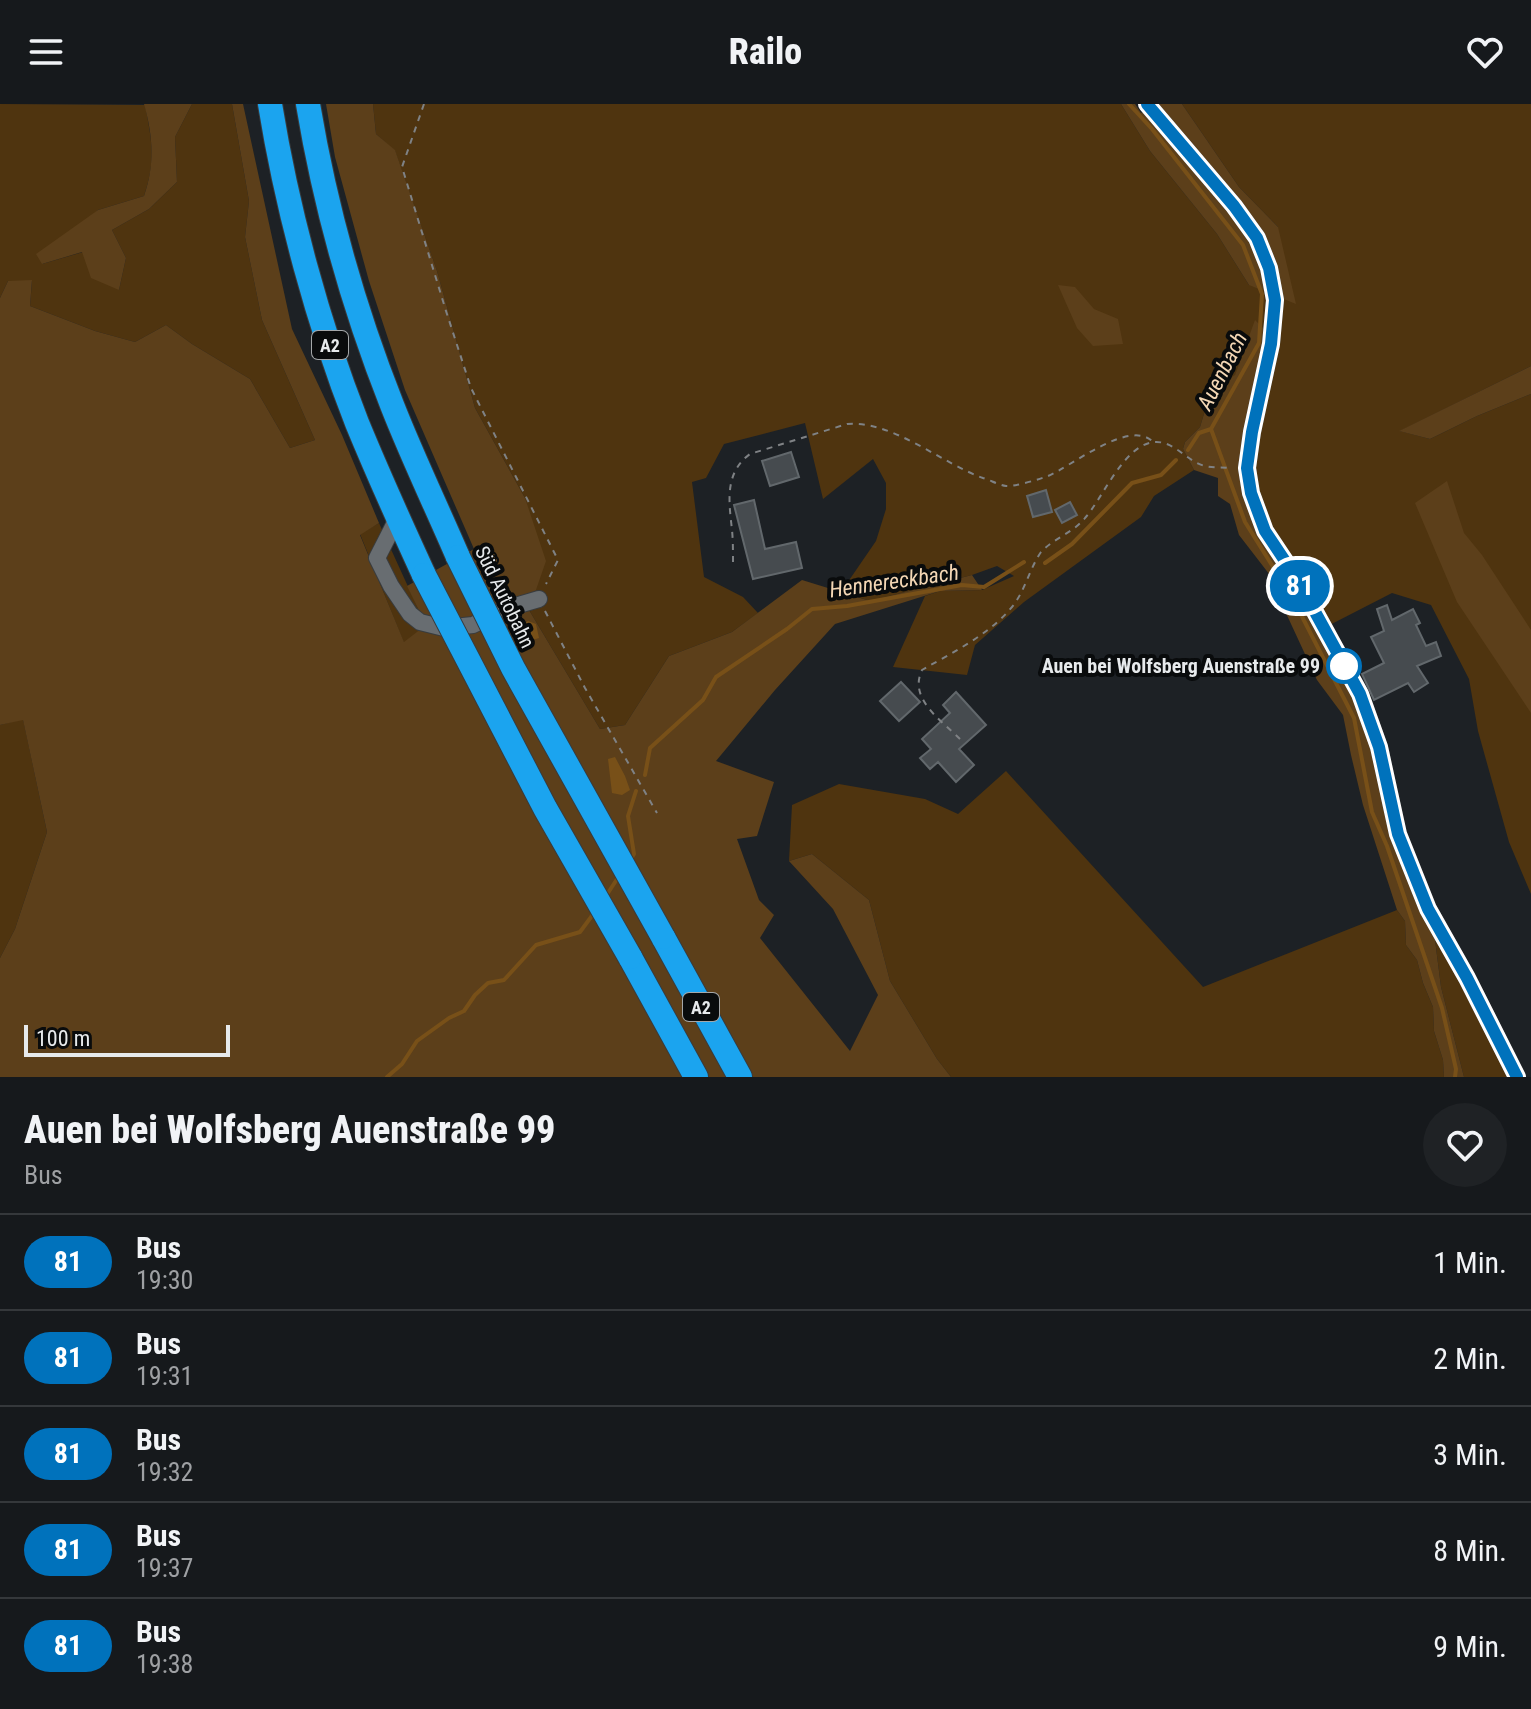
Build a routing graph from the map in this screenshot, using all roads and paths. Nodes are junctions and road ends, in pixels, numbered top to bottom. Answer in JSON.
{"nodes":[{"id":1,"x":270,"y":104,"type":"edge"},
{"id":2,"x":308,"y":104,"type":"edge"},
{"id":3,"x":424,"y":104,"type":"edge"},
{"id":4,"x":1147,"y":104,"type":"edge"},
{"id":5,"x":1153,"y":442,"type":"junction"},
{"id":6,"x":1237,"y":468,"type":"dead end"},
{"id":7,"x":398,"y":517,"type":"junction"},
{"id":8,"x":733,"y":562,"type":"dead end"},
{"id":9,"x":539,"y":599,"type":"junction"},
{"id":10,"x":960,"y":739,"type":"dead end"},
{"id":11,"x":657,"y":813,"type":"dead end"},
{"id":12,"x":696,"y":1077,"type":"edge"},
{"id":13,"x":740,"y":1077,"type":"edge"},
{"id":14,"x":1517,"y":1077,"type":"edge"}],
"edges":[{"from":1,"to":7,"type":"highway","number":"A2"},
{"from":2,"to":13,"type":"highway","name":"Süd Autobahn","number":"A2","bridge":true},
{"from":3,"to":9,"type":"path"},
{"from":4,"to":14,"type":"street"},
{"from":5,"to":6,"type":"path"},
{"from":5,"to":8,"type":"path"},
{"from":5,"to":10,"type":"path"},
{"from":7,"to":9,"type":"street"},
{"from":7,"to":12,"type":"highway","number":"A2","bridge":true},
{"from":9,"to":11,"type":"path"}]}
